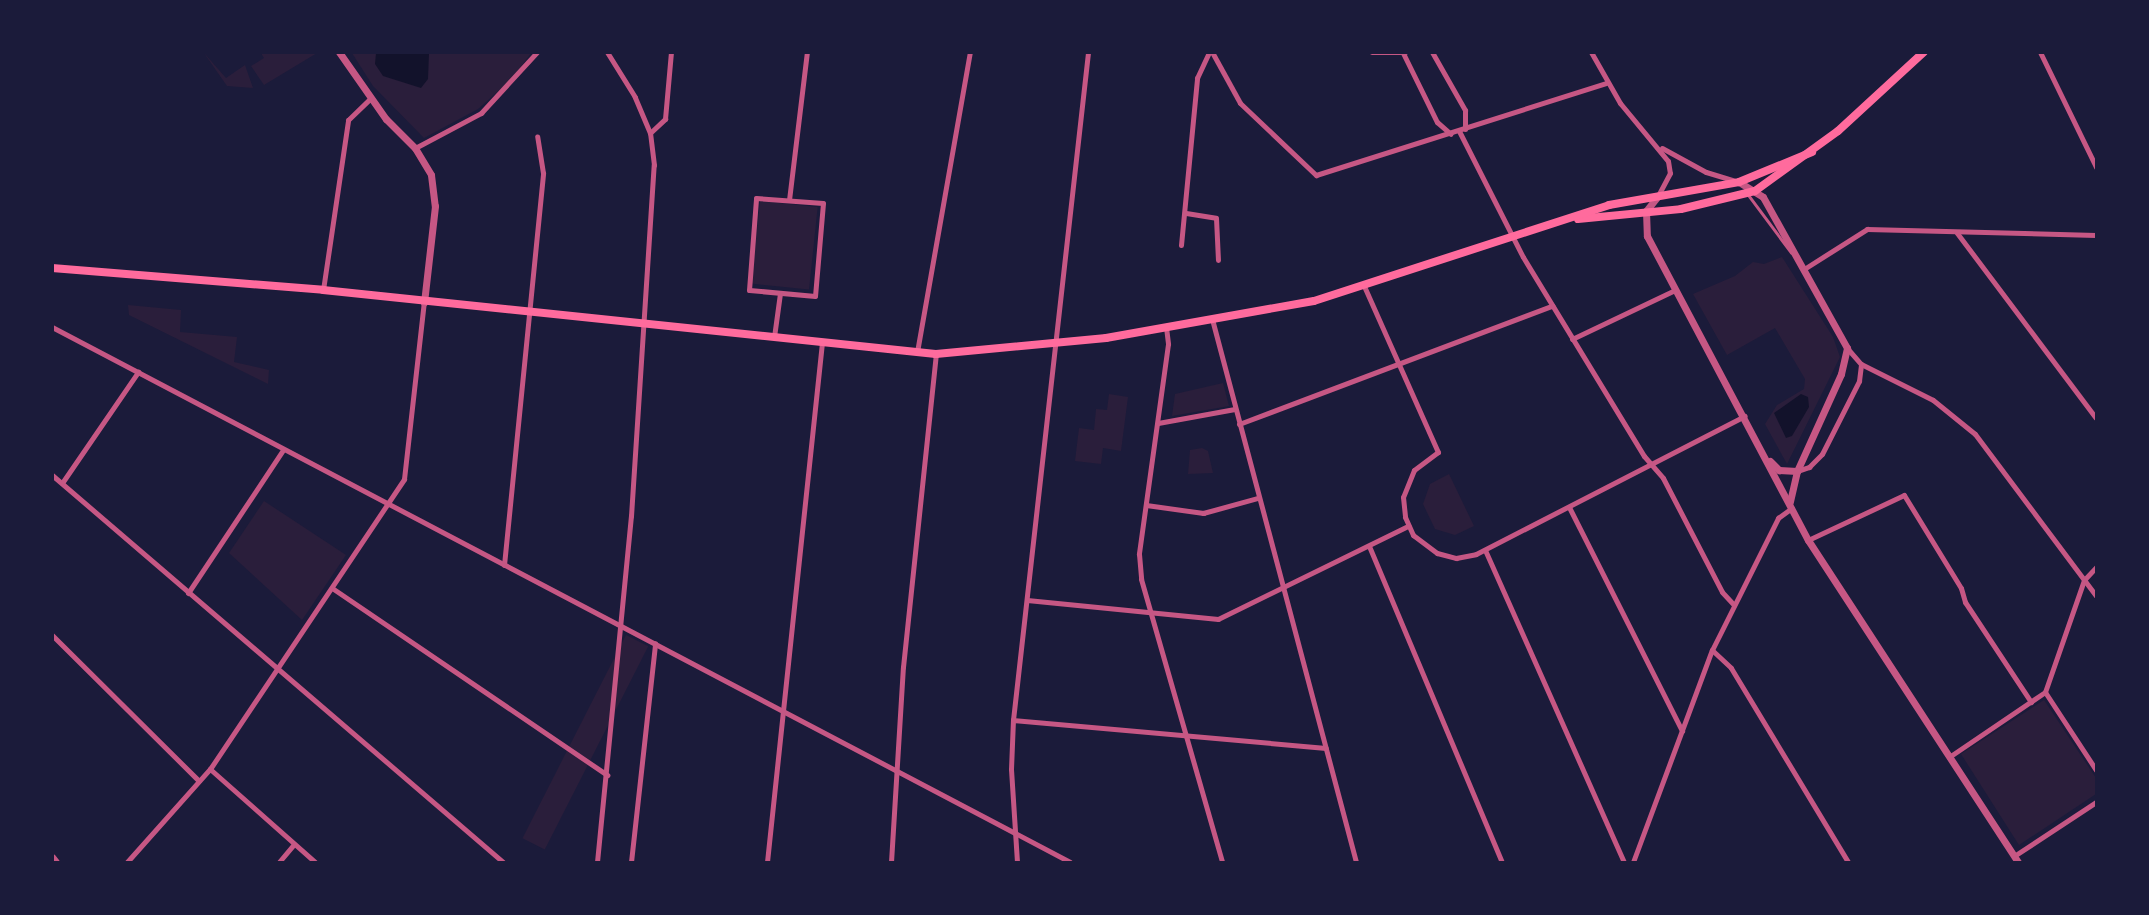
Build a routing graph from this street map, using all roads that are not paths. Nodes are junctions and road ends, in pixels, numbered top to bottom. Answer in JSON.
{"nodes":[{"id":1,"x":339,"y":52,"type":"edge"},
{"id":2,"x":537,"y":52,"type":"edge"},
{"id":3,"x":607,"y":52,"type":"edge"},
{"id":4,"x":671,"y":52,"type":"edge"},
{"id":5,"x":807,"y":52,"type":"edge"},
{"id":6,"x":970,"y":52,"type":"edge"},
{"id":7,"x":1088,"y":52,"type":"edge"},
{"id":8,"x":1210,"y":52,"type":"edge"},
{"id":9,"x":1372,"y":52,"type":"edge"},
{"id":10,"x":1432,"y":52,"type":"edge"},
{"id":11,"x":1591,"y":52,"type":"edge"},
{"id":12,"x":1924,"y":52,"type":"edge"},
{"id":13,"x":2040,"y":52,"type":"edge"},
{"id":14,"x":1404,"y":53,"type":"edge"},
{"id":15,"x":1606,"y":83,"type":"junction"},
{"id":16,"x":370,"y":99,"type":"junction"},
{"id":17,"x":1462,"y":130,"type":"junction"},
{"id":18,"x":650,"y":133,"type":"junction"},
{"id":19,"x":1451,"y":134,"type":"junction"},
{"id":20,"x":537,"y":136,"type":"dead end"},
{"id":21,"x":1659,"y":147,"type":"junction"},
{"id":22,"x":415,"y":148,"type":"junction"},
{"id":23,"x":1812,"y":152,"type":"junction"},
{"id":24,"x":2096,"y":167,"type":"edge"},
{"id":25,"x":1740,"y":182,"type":"junction"},
{"id":26,"x":1751,"y":193,"type":"junction"},
{"id":27,"x":1657,"y":197,"type":"junction"},
{"id":28,"x":789,"y":201,"type":"junction"},
{"id":29,"x":1646,"y":211,"type":"junction"},
{"id":30,"x":1186,"y":213,"type":"junction"},
{"id":31,"x":1561,"y":222,"type":"junction"},
{"id":32,"x":1957,"y":233,"type":"junction"},
{"id":33,"x":2096,"y":235,"type":"edge"},
{"id":34,"x":1513,"y":237,"type":"junction"},
{"id":35,"x":1181,"y":245,"type":"dead end"},
{"id":36,"x":1218,"y":260,"type":"dead end"},
{"id":37,"x":52,"y":268,"type":"edge"},
{"id":38,"x":1804,"y":269,"type":"junction"},
{"id":39,"x":1364,"y":286,"type":"junction"},
{"id":40,"x":323,"y":290,"type":"junction"},
{"id":41,"x":1675,"y":290,"type":"junction"},
{"id":42,"x":780,"y":293,"type":"junction"},
{"id":43,"x":424,"y":302,"type":"junction"},
{"id":44,"x":1552,"y":306,"type":"junction"},
{"id":45,"x":531,"y":314,"type":"junction"},
{"id":46,"x":1212,"y":319,"type":"junction"},
{"id":47,"x":52,"y":327,"type":"edge"},
{"id":48,"x":645,"y":327,"type":"junction"},
{"id":49,"x":1166,"y":327,"type":"junction"},
{"id":50,"x":774,"y":337,"type":"junction"},
{"id":51,"x":1572,"y":338,"type":"junction"},
{"id":52,"x":822,"y":342,"type":"junction"},
{"id":53,"x":1055,"y":344,"type":"junction"},
{"id":54,"x":1847,"y":348,"type":"junction"},
{"id":55,"x":917,"y":352,"type":"junction"},
{"id":56,"x":936,"y":354,"type":"junction"},
{"id":57,"x":1861,"y":364,"type":"junction"},
{"id":58,"x":1396,"y":365,"type":"junction"},
{"id":59,"x":138,"y":372,"type":"junction"},
{"id":60,"x":1235,"y":409,"type":"junction"},
{"id":61,"x":1745,"y":416,"type":"junction"},
{"id":62,"x":2096,"y":418,"type":"edge"},
{"id":63,"x":1158,"y":422,"type":"junction"},
{"id":64,"x":1239,"y":424,"type":"junction"},
{"id":65,"x":1762,"y":449,"type":"junction"},
{"id":66,"x":283,"y":450,"type":"junction"},
{"id":67,"x":1652,"y":465,"type":"junction"},
{"id":68,"x":1797,"y":471,"type":"junction"},
{"id":69,"x":52,"y":475,"type":"edge"},
{"id":70,"x":62,"y":483,"type":"junction"},
{"id":71,"x":1258,"y":498,"type":"junction"},
{"id":72,"x":389,"y":504,"type":"junction"},
{"id":73,"x":1146,"y":505,"type":"junction"},
{"id":74,"x":1791,"y":506,"type":"junction"},
{"id":75,"x":1569,"y":507,"type":"junction"},
{"id":76,"x":1408,"y":526,"type":"junction"},
{"id":77,"x":1808,"y":540,"type":"junction"},
{"id":78,"x":1369,"y":546,"type":"junction"},
{"id":79,"x":1485,"y":550,"type":"junction"},
{"id":80,"x":504,"y":565,"type":"junction"},
{"id":81,"x":2096,"y":567,"type":"edge"},
{"id":82,"x":2084,"y":580,"type":"junction"},
{"id":83,"x":332,"y":588,"type":"junction"},
{"id":84,"x":1282,"y":589,"type":"junction"},
{"id":85,"x":188,"y":593,"type":"junction"},
{"id":86,"x":2096,"y":596,"type":"edge"},
{"id":87,"x":1027,"y":600,"type":"junction"},
{"id":88,"x":1733,"y":604,"type":"junction"},
{"id":89,"x":1147,"y":611,"type":"junction"},
{"id":90,"x":622,"y":626,"type":"junction"},
{"id":91,"x":52,"y":635,"type":"edge"},
{"id":92,"x":655,"y":643,"type":"junction"},
{"id":93,"x":1712,"y":650,"type":"junction"},
{"id":94,"x":278,"y":668,"type":"junction"},
{"id":95,"x":2045,"y":692,"type":"junction"},
{"id":96,"x":2031,"y":702,"type":"junction"},
{"id":97,"x":782,"y":710,"type":"junction"},
{"id":98,"x":1013,"y":720,"type":"junction"},
{"id":99,"x":1682,"y":731,"type":"junction"},
{"id":100,"x":1185,"y":734,"type":"junction"},
{"id":101,"x":1326,"y":748,"type":"junction"},
{"id":102,"x":1949,"y":758,"type":"junction"},
{"id":103,"x":210,"y":769,"type":"junction"},
{"id":104,"x":2096,"y":770,"type":"edge"},
{"id":105,"x":896,"y":772,"type":"junction"},
{"id":106,"x":607,"y":775,"type":"junction"},
{"id":107,"x":200,"y":782,"type":"junction"},
{"id":108,"x":2096,"y":802,"type":"edge"},
{"id":109,"x":1018,"y":836,"type":"junction"},
{"id":110,"x":294,"y":844,"type":"junction"},
{"id":111,"x":52,"y":858,"type":"edge"},
{"id":112,"x":2016,"y":859,"type":"edge"},
{"id":113,"x":56,"y":863,"type":"edge"},
{"id":114,"x":127,"y":863,"type":"edge"},
{"id":115,"x":279,"y":863,"type":"edge"},
{"id":116,"x":315,"y":863,"type":"edge"},
{"id":117,"x":503,"y":863,"type":"edge"},
{"id":118,"x":597,"y":863,"type":"edge"},
{"id":119,"x":631,"y":863,"type":"edge"},
{"id":120,"x":767,"y":863,"type":"edge"},
{"id":121,"x":891,"y":863,"type":"edge"},
{"id":122,"x":1017,"y":863,"type":"edge"},
{"id":123,"x":1070,"y":863,"type":"edge"},
{"id":124,"x":1222,"y":863,"type":"edge"},
{"id":125,"x":1356,"y":863,"type":"edge"},
{"id":126,"x":1502,"y":863,"type":"edge"},
{"id":127,"x":1624,"y":863,"type":"edge"},
{"id":128,"x":1633,"y":863,"type":"edge"},
{"id":129,"x":1848,"y":863,"type":"edge"}],
"edges":[{"from":1,"to":16,"type":"street"},
{"from":2,"to":22,"type":"street"},
{"from":3,"to":18,"type":"street"},
{"from":4,"to":18,"type":"street"},
{"from":5,"to":28,"type":"street"},
{"from":6,"to":55,"type":"street"},
{"from":7,"to":53,"type":"street"},
{"from":8,"to":19,"type":"street"},
{"from":8,"to":30,"type":"street"},
{"from":9,"to":14,"type":"street"},
{"from":10,"to":17,"type":"street"},
{"from":11,"to":15,"type":"street"},
{"from":12,"to":23,"type":"main road"},
{"from":13,"to":24,"type":"street"},
{"from":14,"to":19,"type":"street"},
{"from":15,"to":17,"type":"street"},
{"from":15,"to":21,"type":"street"},
{"from":16,"to":22,"type":"street"},
{"from":16,"to":40,"type":"street"},
{"from":17,"to":19,"type":"street"},
{"from":17,"to":34,"type":"street"},
{"from":18,"to":48,"type":"street"},
{"from":20,"to":45,"type":"street"},
{"from":21,"to":25,"type":"street"},
{"from":21,"to":27,"type":"street"},
{"from":22,"to":43,"type":"street"},
{"from":23,"to":25,"type":"main road"},
{"from":23,"to":26,"type":"main road"},
{"from":25,"to":26,"type":"street"},
{"from":25,"to":27,"type":"main road"},
{"from":26,"to":29,"type":"main road"},
{"from":26,"to":38,"type":"street"},
{"from":27,"to":29,"type":"street"},
{"from":27,"to":31,"type":"main road"},
{"from":28,"to":42,"type":"street"},
{"from":28,"to":42,"type":"street"},
{"from":29,"to":31,"type":"main road"},
{"from":29,"to":41,"type":"street"},
{"from":30,"to":35,"type":"street"},
{"from":30,"to":36,"type":"street"},
{"from":31,"to":34,"type":"main road"},
{"from":32,"to":33,"type":"street"},
{"from":32,"to":38,"type":"street"},
{"from":32,"to":62,"type":"street"},
{"from":34,"to":39,"type":"main road"},
{"from":34,"to":44,"type":"street"},
{"from":37,"to":40,"type":"main road"},
{"from":38,"to":54,"type":"street"},
{"from":39,"to":46,"type":"main road"},
{"from":39,"to":58,"type":"street"},
{"from":40,"to":43,"type":"main road"},
{"from":41,"to":51,"type":"street"},
{"from":41,"to":61,"type":"street"},
{"from":42,"to":50,"type":"street"},
{"from":43,"to":45,"type":"main road"},
{"from":43,"to":72,"type":"street"},
{"from":44,"to":51,"type":"street"},
{"from":44,"to":58,"type":"street"},
{"from":45,"to":48,"type":"main road"},
{"from":45,"to":80,"type":"street"},
{"from":46,"to":49,"type":"main road"},
{"from":46,"to":60,"type":"street"},
{"from":47,"to":59,"type":"street"},
{"from":48,"to":50,"type":"main road"},
{"from":48,"to":90,"type":"street"},
{"from":49,"to":53,"type":"main road"},
{"from":49,"to":63,"type":"street"},
{"from":50,"to":52,"type":"main road"},
{"from":51,"to":67,"type":"street"},
{"from":52,"to":55,"type":"main road"},
{"from":52,"to":97,"type":"street"},
{"from":53,"to":56,"type":"main road"},
{"from":53,"to":87,"type":"street"},
{"from":54,"to":57,"type":"street"},
{"from":54,"to":68,"type":"street"},
{"from":55,"to":56,"type":"main road"},
{"from":56,"to":105,"type":"street"},
{"from":57,"to":68,"type":"street"},
{"from":57,"to":82,"type":"street"},
{"from":58,"to":64,"type":"street"},
{"from":58,"to":76,"type":"street"},
{"from":59,"to":66,"type":"street"},
{"from":59,"to":70,"type":"street"},
{"from":60,"to":63,"type":"street"},
{"from":60,"to":64,"type":"street"},
{"from":61,"to":65,"type":"street"},
{"from":61,"to":67,"type":"street"},
{"from":63,"to":73,"type":"street"},
{"from":64,"to":71,"type":"street"},
{"from":65,"to":68,"type":"street"},
{"from":65,"to":74,"type":"street"},
{"from":66,"to":72,"type":"street"},
{"from":66,"to":85,"type":"street"},
{"from":67,"to":75,"type":"street"},
{"from":67,"to":88,"type":"street"},
{"from":68,"to":74,"type":"street"},
{"from":69,"to":70,"type":"street"},
{"from":70,"to":85,"type":"street"},
{"from":71,"to":73,"type":"street"},
{"from":71,"to":84,"type":"street"},
{"from":72,"to":80,"type":"street"},
{"from":72,"to":83,"type":"street"},
{"from":73,"to":89,"type":"street"},
{"from":74,"to":77,"type":"street"},
{"from":74,"to":88,"type":"street"},
{"from":75,"to":79,"type":"street"},
{"from":75,"to":99,"type":"street"},
{"from":76,"to":78,"type":"street"},
{"from":76,"to":79,"type":"street"},
{"from":77,"to":96,"type":"street"},
{"from":77,"to":102,"type":"street"},
{"from":78,"to":84,"type":"street"},
{"from":78,"to":126,"type":"street"},
{"from":79,"to":127,"type":"street"},
{"from":80,"to":90,"type":"street"},
{"from":81,"to":82,"type":"street"},
{"from":82,"to":86,"type":"street"},
{"from":82,"to":95,"type":"street"},
{"from":83,"to":94,"type":"street"},
{"from":83,"to":106,"type":"street"},
{"from":84,"to":89,"type":"street"},
{"from":84,"to":101,"type":"street"},
{"from":85,"to":94,"type":"street"},
{"from":87,"to":89,"type":"street"},
{"from":87,"to":98,"type":"street"},
{"from":88,"to":93,"type":"street"},
{"from":89,"to":100,"type":"street"},
{"from":90,"to":92,"type":"street"},
{"from":90,"to":106,"type":"street"},
{"from":91,"to":107,"type":"street"},
{"from":92,"to":97,"type":"street"},
{"from":92,"to":119,"type":"street"},
{"from":93,"to":99,"type":"street"},
{"from":93,"to":129,"type":"street"},
{"from":94,"to":103,"type":"street"},
{"from":94,"to":117,"type":"street"},
{"from":95,"to":96,"type":"street"},
{"from":95,"to":104,"type":"street"},
{"from":96,"to":102,"type":"street"},
{"from":97,"to":105,"type":"street"},
{"from":97,"to":120,"type":"street"},
{"from":98,"to":100,"type":"street"},
{"from":98,"to":109,"type":"street"},
{"from":99,"to":128,"type":"street"},
{"from":100,"to":101,"type":"street"},
{"from":100,"to":124,"type":"street"},
{"from":101,"to":125,"type":"street"},
{"from":102,"to":112,"type":"street"},
{"from":103,"to":107,"type":"street"},
{"from":103,"to":110,"type":"street"},
{"from":105,"to":109,"type":"street"},
{"from":105,"to":121,"type":"street"},
{"from":106,"to":118,"type":"street"},
{"from":107,"to":114,"type":"street"},
{"from":108,"to":112,"type":"street"},
{"from":109,"to":122,"type":"street"},
{"from":109,"to":123,"type":"street"},
{"from":110,"to":115,"type":"street"},
{"from":110,"to":116,"type":"street"},
{"from":111,"to":113,"type":"street"}]}
